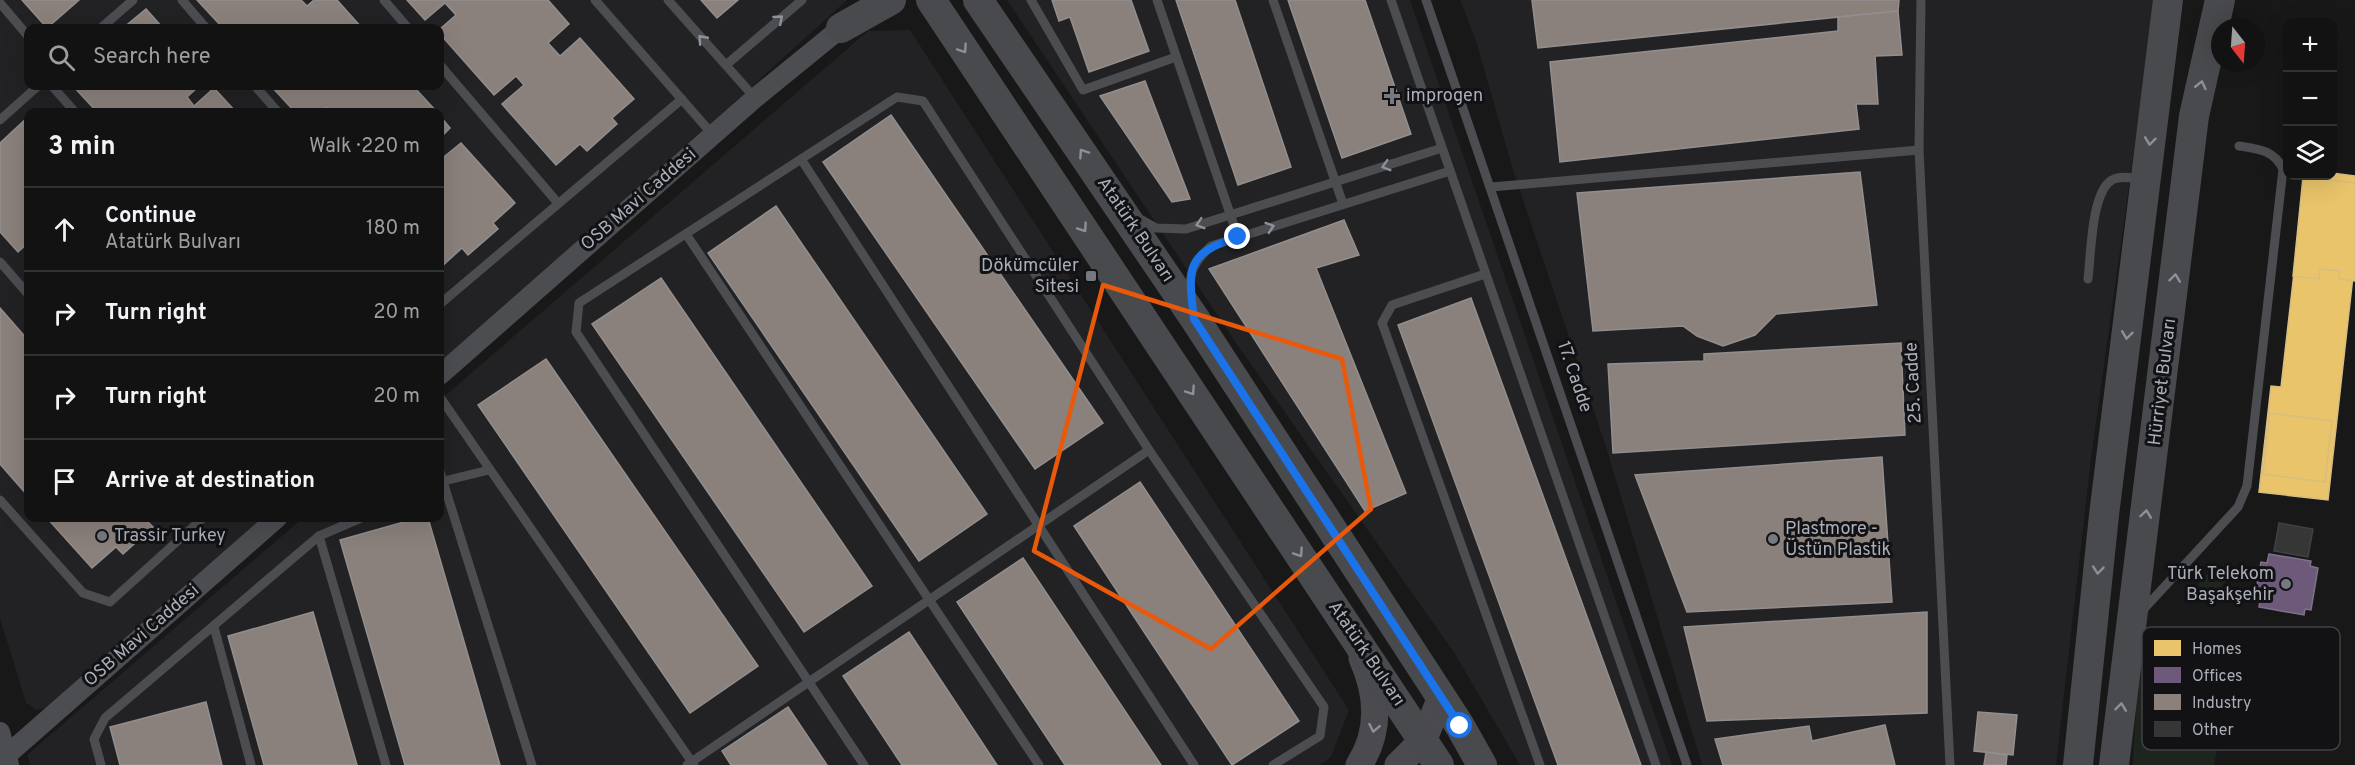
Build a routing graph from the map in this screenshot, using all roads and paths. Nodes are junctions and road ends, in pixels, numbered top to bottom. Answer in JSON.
{"nodes":[{"id":1,"x":132,"y":0,"type":"edge"},
{"id":2,"x":182,"y":0,"type":"edge"},
{"id":3,"x":384,"y":0,"type":"edge"},
{"id":4,"x":595,"y":0,"type":"edge"},
{"id":5,"x":668,"y":0,"type":"edge"},
{"id":6,"x":802,"y":0,"type":"edge"},
{"id":7,"x":864,"y":0,"type":"edge"},
{"id":8,"x":891,"y":0,"type":"edge"},
{"id":9,"x":978,"y":0,"type":"edge"},
{"id":10,"x":1031,"y":0,"type":"edge"},
{"id":11,"x":1157,"y":0,"type":"edge"},
{"id":12,"x":1273,"y":0,"type":"edge"},
{"id":13,"x":1391,"y":0,"type":"edge"},
{"id":14,"x":1426,"y":0,"type":"edge"},
{"id":15,"x":1921,"y":0,"type":"edge"},
{"id":16,"x":2168,"y":0,"type":"edge"},
{"id":17,"x":2220,"y":0,"type":"edge"},
{"id":18,"x":928,"y":2,"type":"edge"},
{"id":19,"x":0,"y":3,"type":"edge"},
{"id":20,"x":105,"y":24,"type":"edge"},
{"id":21,"x":203,"y":24,"type":"edge"},
{"id":22,"x":405,"y":24,"type":"edge"},
{"id":23,"x":841,"y":28,"type":"junction"},
{"id":24,"x":24,"y":31,"type":"edge"},
{"id":25,"x":1176,"y":57,"type":"junction"},
{"id":26,"x":726,"y":65,"type":"junction"},
{"id":27,"x":444,"y":70,"type":"edge"},
{"id":28,"x":34,"y":90,"type":"edge"},
{"id":29,"x":56,"y":90,"type":"edge"},
{"id":30,"x":259,"y":90,"type":"edge"},
{"id":31,"x":754,"y":98,"type":"junction"},
{"id":32,"x":682,"y":99,"type":"junction"},
{"id":33,"x":71,"y":108,"type":"edge"},
{"id":34,"x":274,"y":108,"type":"edge"},
{"id":35,"x":0,"y":120,"type":"edge"},
{"id":36,"x":713,"y":135,"type":"junction"},
{"id":37,"x":2239,"y":146,"type":"dead end"},
{"id":38,"x":1442,"y":148,"type":"junction"},
{"id":39,"x":1918,"y":150,"type":"junction"},
{"id":40,"x":801,"y":159,"type":"junction"},
{"id":41,"x":1450,"y":171,"type":"junction"},
{"id":42,"x":2146,"y":179,"type":"junction"},
{"id":43,"x":1335,"y":182,"type":"junction"},
{"id":44,"x":1491,"y":188,"type":"junction"},
{"id":45,"x":557,"y":202,"type":"junction"},
{"id":46,"x":1343,"y":204,"type":"junction"},
{"id":47,"x":1119,"y":206,"type":"junction"},
{"id":48,"x":1231,"y":215,"type":"junction"},
{"id":49,"x":686,"y":234,"type":"junction"},
{"id":50,"x":1238,"y":237,"type":"junction"},
{"id":51,"x":0,"y":262,"type":"edge"},
{"id":52,"x":1485,"y":274,"type":"junction"},
{"id":53,"x":2088,"y":279,"type":"dead end"},
{"id":54,"x":24,"y":289,"type":"edge"},
{"id":55,"x":444,"y":301,"type":"edge"},
{"id":56,"x":1194,"y":319,"type":"junction"},
{"id":57,"x":444,"y":371,"type":"edge"},
{"id":58,"x":444,"y":403,"type":"edge"},
{"id":59,"x":1149,"y":450,"type":"junction"},
{"id":60,"x":489,"y":470,"type":"junction"},
{"id":61,"x":444,"y":478,"type":"edge"},
{"id":62,"x":444,"y":487,"type":"edge"},
{"id":63,"x":0,"y":500,"type":"edge"},
{"id":64,"x":199,"y":522,"type":"edge"},
{"id":65,"x":273,"y":522,"type":"edge"},
{"id":66,"x":352,"y":522,"type":"edge"},
{"id":67,"x":1039,"y":526,"type":"junction"},
{"id":68,"x":319,"y":536,"type":"junction"},
{"id":69,"x":928,"y":601,"type":"junction"},
{"id":70,"x":2132,"y":622,"type":"junction"},
{"id":71,"x":214,"y":627,"type":"junction"},
{"id":72,"x":1352,"y":632,"type":"junction"},
{"id":73,"x":808,"y":682,"type":"junction"},
{"id":74,"x":1441,"y":697,"type":"junction"},
{"id":75,"x":0,"y":732,"type":"edge"},
{"id":76,"x":1424,"y":739,"type":"junction"},
{"id":77,"x":8,"y":760,"type":"edge"},
{"id":78,"x":691,"y":764,"type":"edge"},
{"id":79,"x":101,"y":765,"type":"edge"},
{"id":80,"x":251,"y":765,"type":"edge"},
{"id":81,"x":386,"y":765,"type":"edge"},
{"id":82,"x":532,"y":765,"type":"edge"},
{"id":83,"x":864,"y":765,"type":"edge"},
{"id":84,"x":1039,"y":765,"type":"edge"},
{"id":85,"x":1194,"y":765,"type":"edge"},
{"id":86,"x":1274,"y":765,"type":"edge"},
{"id":87,"x":1359,"y":765,"type":"edge"},
{"id":88,"x":1398,"y":765,"type":"edge"},
{"id":89,"x":1439,"y":765,"type":"edge"},
{"id":90,"x":1482,"y":765,"type":"edge"},
{"id":91,"x":1540,"y":765,"type":"edge"},
{"id":92,"x":1656,"y":765,"type":"edge"},
{"id":93,"x":1687,"y":765,"type":"edge"},
{"id":94,"x":1950,"y":765,"type":"edge"},
{"id":95,"x":2078,"y":765,"type":"edge"},
{"id":96,"x":2114,"y":765,"type":"edge"}],
"edges":[{"from":1,"to":20,"type":"lane"},
{"from":2,"to":21,"type":"lane"},
{"from":3,"to":22,"type":"lane"},
{"from":4,"to":32,"type":"lane"},
{"from":26,"to":5,"type":"lane","one_way":true},
{"from":26,"to":6,"type":"lane","one_way":true},
{"from":7,"to":23,"type":"main road"},
{"from":8,"to":23,"type":"main road"},
{"from":47,"to":9,"type":"main road","name":"Atatürk Bulvarı","one_way":true},
{"from":10,"to":25,"type":"lane"},
{"from":11,"to":25,"type":"lane"},
{"from":12,"to":43,"type":"lane"},
{"from":13,"to":38,"type":"lane"},
{"from":14,"to":44,"type":"lane","name":"17. Cadde"},
{"from":15,"to":39,"type":"lane","name":"25. Cadde"},
{"from":16,"to":42,"type":"main road","one_way":true},
{"from":70,"to":17,"type":"main road","name":"Hürriyet Bulvarı","one_way":true},
{"from":18,"to":72,"type":"main road","name":"Atatürk Bulvarı","one_way":true},
{"from":19,"to":24,"type":"lane"},
{"from":23,"to":31,"type":"street","name":"OSB Mavi Caddesi"},
{"from":25,"to":48,"type":"lane"},
{"from":26,"to":31,"type":"lane"},
{"from":27,"to":45,"type":"lane"},
{"from":28,"to":35,"type":"lane"},
{"from":29,"to":33,"type":"lane"},
{"from":30,"to":34,"type":"lane"},
{"from":31,"to":36,"type":"street","name":"OSB Mavi Caddesi"},
{"from":32,"to":36,"type":"lane"},
{"from":32,"to":45,"type":"lane"},
{"from":36,"to":57,"type":"street","name":"OSB Mavi Caddesi"},
{"from":37,"to":70,"type":"lane"},
{"from":38,"to":41,"type":"lane"},
{"from":38,"to":43,"type":"lane","one_way":true},
{"from":39,"to":44,"type":"lane"},
{"from":39,"to":94,"type":"lane","name":"25. Cadde"},
{"from":40,"to":49,"type":"lane"},
{"from":40,"to":59,"type":"lane"},
{"from":40,"to":67,"type":"lane"},
{"from":41,"to":46,"type":"lane"},
{"from":41,"to":52,"type":"lane"},
{"from":42,"to":53,"type":"lane"},
{"from":42,"to":95,"type":"main road","one_way":true},
{"from":43,"to":46,"type":"lane"},
{"from":43,"to":48,"type":"lane"},
{"from":44,"to":93,"type":"lane","name":"17. Cadde"},
{"from":45,"to":55,"type":"lane"},
{"from":50,"to":46,"type":"lane","one_way":true},
{"from":48,"to":47,"type":"lane","one_way":true},
{"from":47,"to":56,"type":"main road","name":"Atatürk Bulvarı"},
{"from":48,"to":50,"type":"lane"},
{"from":49,"to":69,"type":"lane"},
{"from":49,"to":73,"type":"lane"},
{"from":50,"to":56,"type":"lane"},
{"from":51,"to":54,"type":"lane"},
{"from":52,"to":91,"type":"lane"},
{"from":52,"to":92,"type":"lane"},
{"from":56,"to":74,"type":"main road","name":"Atatürk Bulvarı"},
{"from":58,"to":60,"type":"lane"},
{"from":59,"to":67,"type":"lane"},
{"from":59,"to":86,"type":"lane"},
{"from":60,"to":61,"type":"lane"},
{"from":60,"to":78,"type":"lane"},
{"from":62,"to":82,"type":"lane"},
{"from":63,"to":64,"type":"lane"},
{"from":65,"to":77,"type":"street","name":"OSB Mavi Caddesi"},
{"from":66,"to":68,"type":"lane"},
{"from":67,"to":69,"type":"lane"},
{"from":67,"to":85,"type":"lane"},
{"from":68,"to":71,"type":"lane"},
{"from":68,"to":81,"type":"lane"},
{"from":69,"to":73,"type":"lane"},
{"from":69,"to":84,"type":"lane"},
{"from":96,"to":70,"type":"main road","name":"Hürriyet Bulvarı","one_way":true},
{"from":71,"to":79,"type":"lane"},
{"from":71,"to":80,"type":"lane"},
{"from":72,"to":76,"type":"main road","name":"Atatürk Bulvarı"},
{"from":72,"to":87,"type":"street","one_way":true},
{"from":73,"to":78,"type":"lane"},
{"from":73,"to":83,"type":"lane"},
{"from":74,"to":76,"type":"street"},
{"from":74,"to":90,"type":"main road","name":"Atatürk Bulvarı"},
{"from":75,"to":77,"type":"street"},
{"from":76,"to":88,"type":"street"},
{"from":76,"to":89,"type":"main road","name":"Atatürk Bulvarı"}]}
